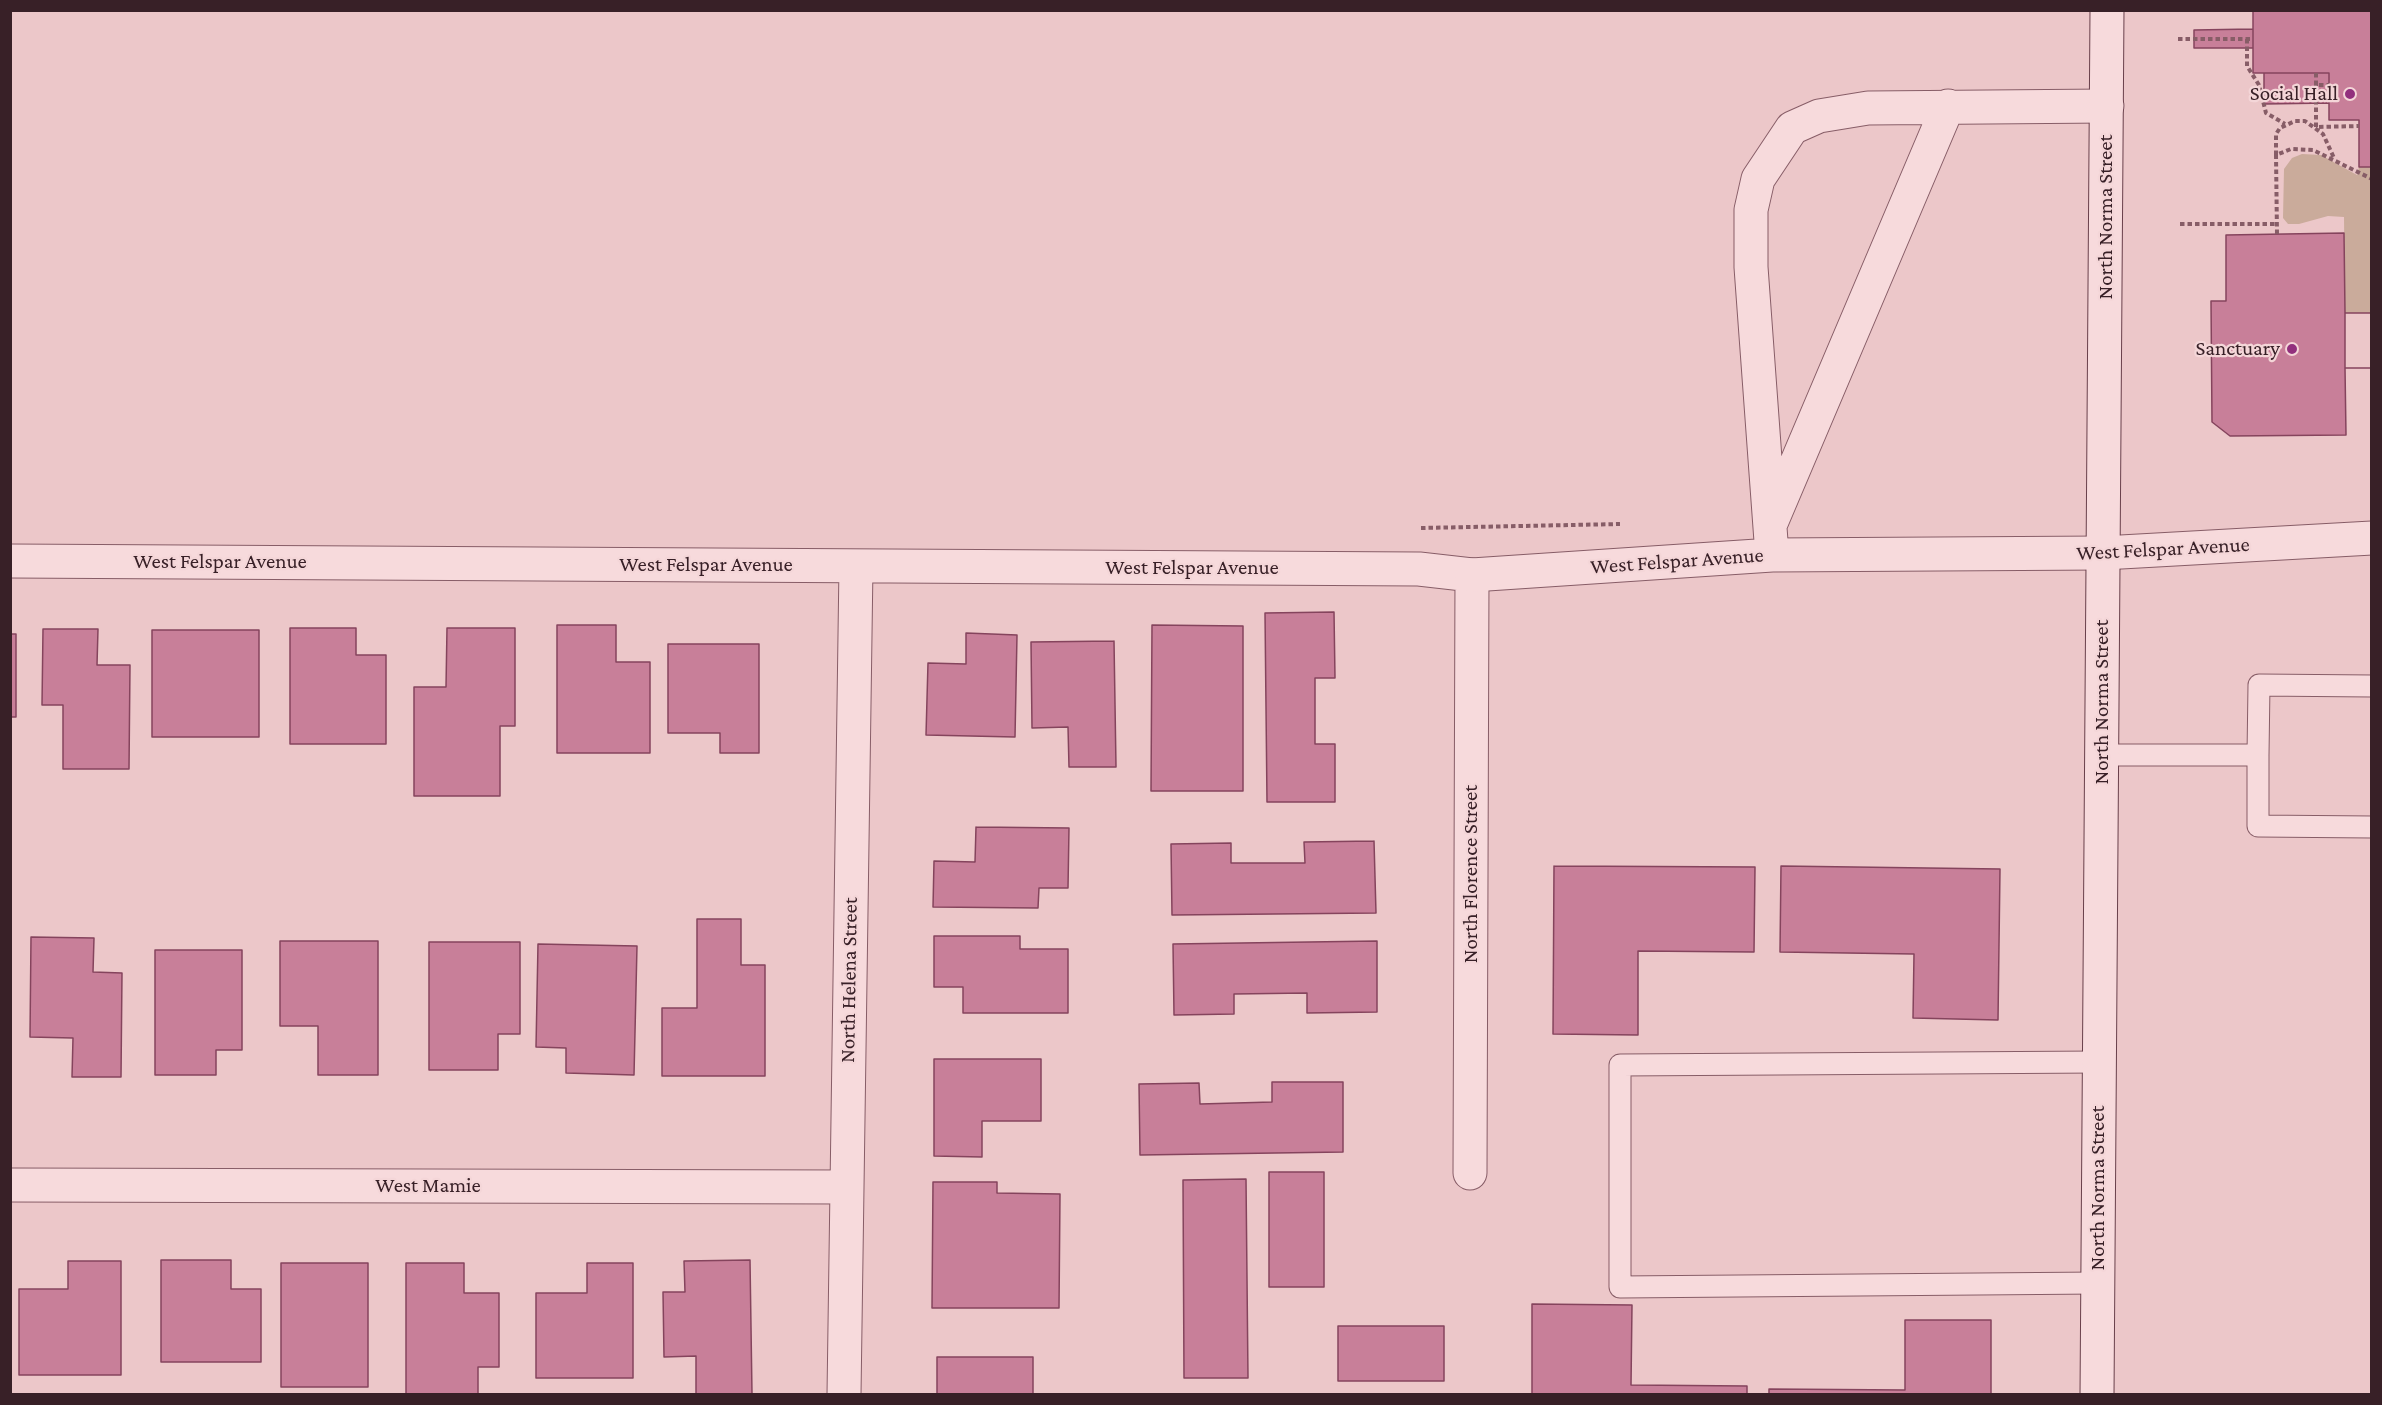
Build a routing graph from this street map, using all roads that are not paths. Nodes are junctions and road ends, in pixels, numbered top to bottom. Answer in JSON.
{"nodes":[{"id":1,"x":2107,"y":10,"type":"edge"},
{"id":2,"x":1948,"y":106,"type":"junction"},
{"id":3,"x":2107,"y":106,"type":"junction"},
{"id":4,"x":2372,"y":538,"type":"edge"},
{"id":5,"x":1770,"y":542,"type":"junction"},
{"id":6,"x":2103,"y":553,"type":"junction"},
{"id":7,"x":10,"y":561,"type":"edge"},
{"id":8,"x":856,"y":566,"type":"junction"},
{"id":9,"x":1472,"y":575,"type":"junction"},
{"id":10,"x":2372,"y":686,"type":"edge"},
{"id":11,"x":2102,"y":755,"type":"junction"},
{"id":12,"x":2258,"y":756,"type":"junction"},
{"id":13,"x":2372,"y":827,"type":"edge"},
{"id":14,"x":2099,"y":1062,"type":"junction"},
{"id":15,"x":1470,"y":1173,"type":"dead end"},
{"id":16,"x":10,"y":1185,"type":"edge"},
{"id":17,"x":846,"y":1186,"type":"junction"},
{"id":18,"x":2098,"y":1283,"type":"junction"},
{"id":19,"x":844,"y":1395,"type":"edge"},
{"id":20,"x":2097,"y":1395,"type":"edge"}],
"edges":[{"from":1,"to":3,"type":"street","name":"North Norma Street"},
{"from":2,"to":3,"type":"street"},
{"from":2,"to":5,"type":"street"},
{"from":2,"to":5,"type":"street"},
{"from":3,"to":6,"type":"street","name":"North Norma Street"},
{"from":4,"to":6,"type":"street","name":"West Felspar Avenue"},
{"from":5,"to":6,"type":"street","name":"West Felspar Avenue"},
{"from":5,"to":9,"type":"street","name":"West Felspar Avenue"},
{"from":6,"to":11,"type":"street","name":"North Norma Street"},
{"from":7,"to":8,"type":"street","name":"West Felspar Avenue"},
{"from":8,"to":9,"type":"street","name":"West Felspar Avenue"},
{"from":8,"to":17,"type":"street","name":"North Helena Street"},
{"from":9,"to":15,"type":"street","name":"North Florence Street"},
{"from":10,"to":12,"type":"lane"},
{"from":11,"to":12,"type":"lane"},
{"from":11,"to":14,"type":"street","name":"North Norma Street"},
{"from":12,"to":13,"type":"lane"},
{"from":14,"to":18,"type":"street","name":"North Norma Street"},
{"from":14,"to":18,"type":"lane"},
{"from":16,"to":17,"type":"street","name":"West Mamie"},
{"from":17,"to":19,"type":"street","name":"North Helena Street"},
{"from":18,"to":20,"type":"street","name":"North Norma Street"}]}
